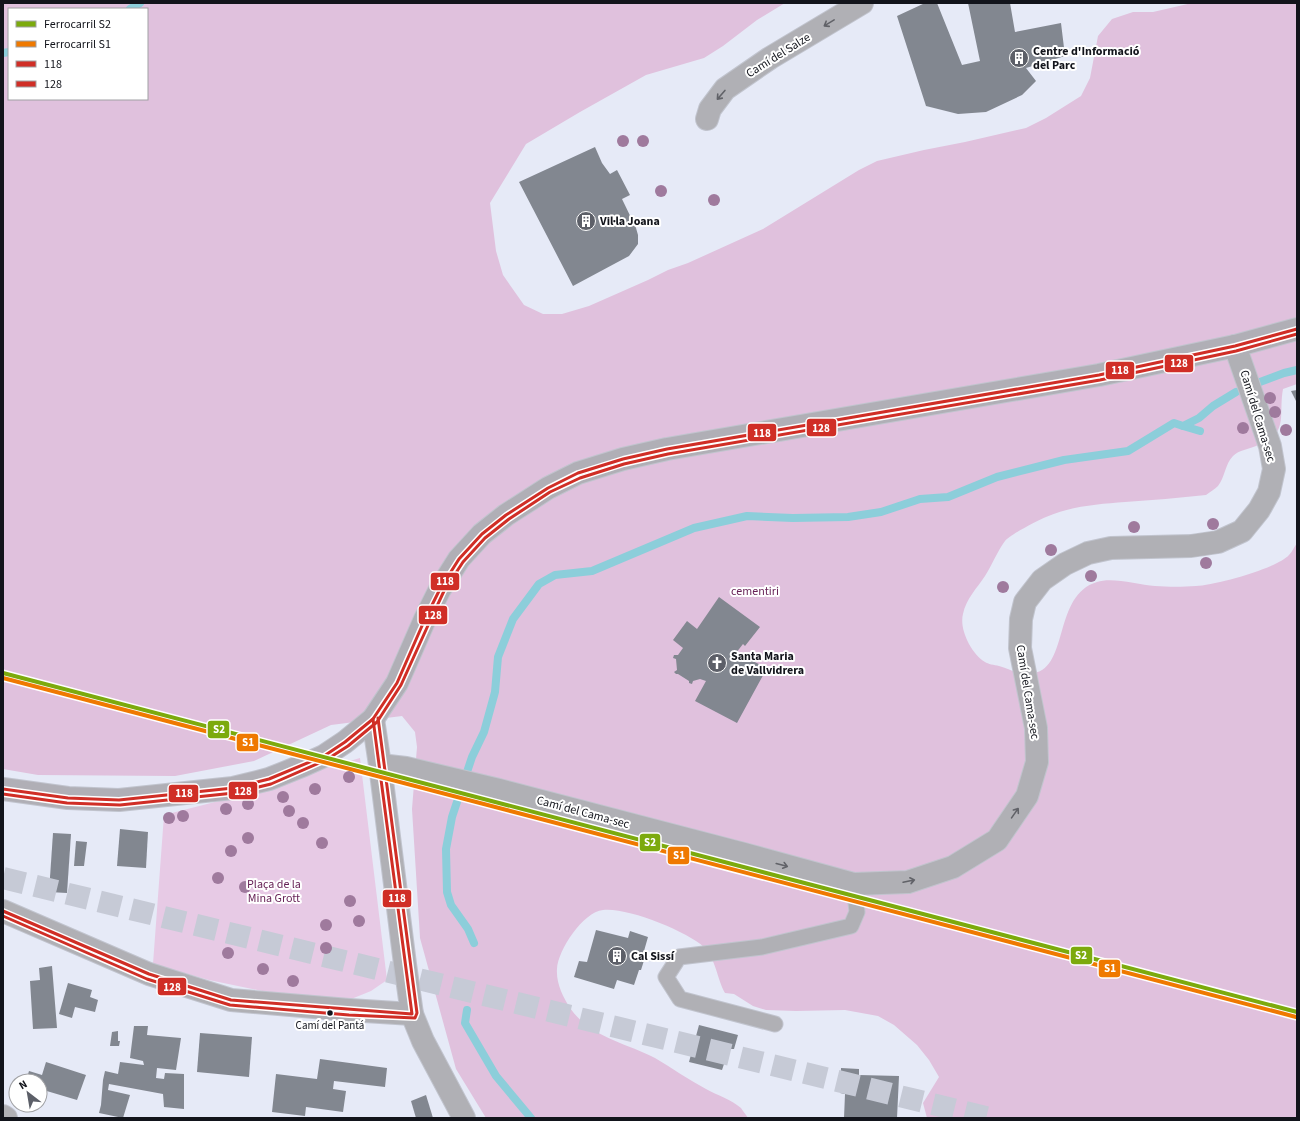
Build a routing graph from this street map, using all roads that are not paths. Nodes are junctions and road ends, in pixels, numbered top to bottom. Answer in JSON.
{"nodes":[{"id":1,"x":862,"y":3,"type":"edge"},
{"id":2,"x":707,"y":119,"type":"dead end"},
{"id":3,"x":1297,"y":329,"type":"edge"},
{"id":4,"x":1235,"y":346,"type":"junction"},
{"id":5,"x":373,"y":719,"type":"junction"},
{"id":6,"x":380,"y":764,"type":"junction"},
{"id":7,"x":3,"y":789,"type":"edge"},
{"id":8,"x":854,"y":884,"type":"junction"},
{"id":9,"x":3,"y":910,"type":"edge"},
{"id":10,"x":412,"y":1014,"type":"junction"},
{"id":11,"x":775,"y":1024,"type":"dead end"},
{"id":12,"x":3,"y":1116,"type":"edge"},
{"id":13,"x":6,"y":1118,"type":"edge"},
{"id":14,"x":464,"y":1118,"type":"edge"}],
"edges":[{"from":1,"to":2,"type":"street","name":"Camí del Salze","one_way":true},
{"from":3,"to":4,"type":"main road"},
{"from":4,"to":5,"type":"main road"},
{"from":8,"to":4,"type":"street","name":"Camí del Cama-sec","one_way":true},
{"from":5,"to":6,"type":"street"},
{"from":5,"to":7,"type":"main road"},
{"from":6,"to":8,"type":"street","name":"Camí del Cama-sec","one_way":true},
{"from":6,"to":10,"type":"street"},
{"from":8,"to":11,"type":"lane"},
{"from":9,"to":10,"type":"street"},
{"from":10,"to":14,"type":"street"},
{"from":12,"to":13,"type":"street"}]}
